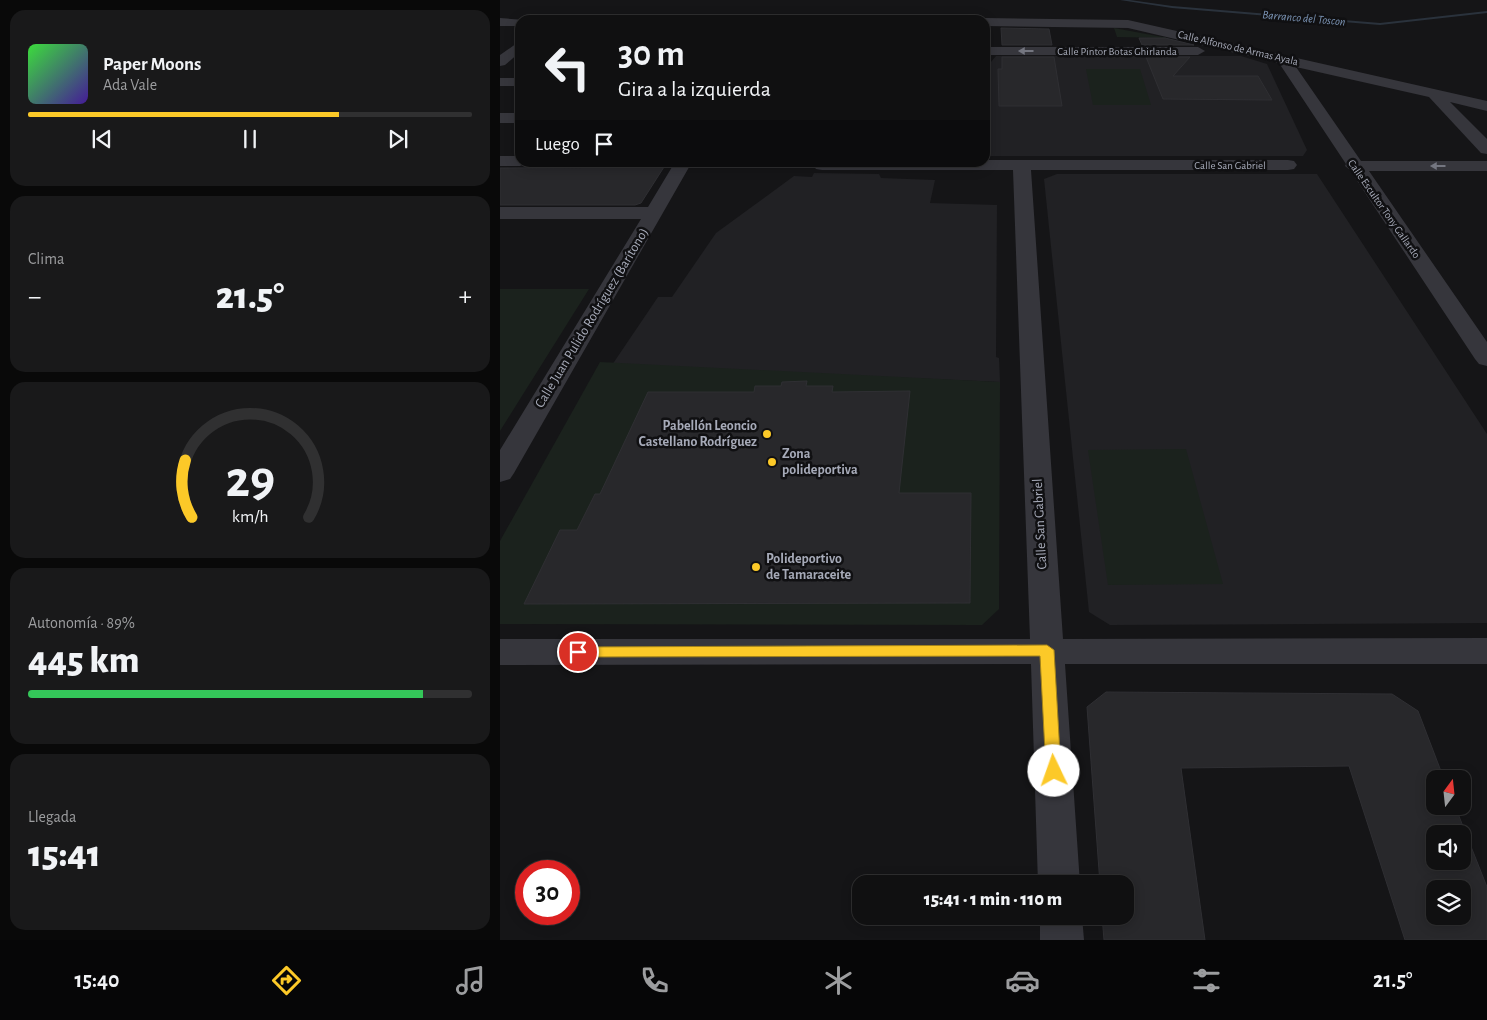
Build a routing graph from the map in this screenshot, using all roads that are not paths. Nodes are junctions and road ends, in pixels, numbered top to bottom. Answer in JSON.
{"nodes":[{"id":1,"x":500,"y":22,"type":"edge"},
{"id":2,"x":515,"y":22,"type":"edge"},
{"id":3,"x":990,"y":22,"type":"edge"},
{"id":4,"x":513,"y":49,"type":"edge"},
{"id":5,"x":990,"y":51,"type":"edge"},
{"id":6,"x":1250,"y":51,"type":"junction"},
{"id":7,"x":1283,"y":58,"type":"junction"},
{"id":8,"x":500,"y":62,"type":"edge"},
{"id":9,"x":500,"y":82,"type":"edge"},
{"id":10,"x":515,"y":82,"type":"edge"},
{"id":11,"x":1433,"y":93,"type":"junction"},
{"id":12,"x":1487,"y":106,"type":"edge"},
{"id":13,"x":500,"y":118,"type":"edge"},
{"id":14,"x":515,"y":118,"type":"edge"},
{"id":15,"x":1487,"y":149,"type":"edge"},
{"id":16,"x":500,"y":160,"type":"edge"},
{"id":17,"x":515,"y":160,"type":"edge"},
{"id":18,"x":990,"y":165,"type":"edge"},
{"id":19,"x":1013,"y":165,"type":"junction"},
{"id":20,"x":1288,"y":166,"type":"dead end"},
{"id":21,"x":1354,"y":166,"type":"junction"},
{"id":22,"x":1487,"y":166,"type":"edge"},
{"id":23,"x":681,"y":167,"type":"edge"},
{"id":24,"x":654,"y":213,"type":"junction"},
{"id":25,"x":500,"y":214,"type":"edge"},
{"id":26,"x":1478,"y":330,"type":"edge"},
{"id":27,"x":1487,"y":359,"type":"edge"},
{"id":28,"x":504,"y":459,"type":"edge"},
{"id":29,"x":1047,"y":650,"type":"junction"},
{"id":30,"x":1487,"y":651,"type":"edge"},
{"id":31,"x":500,"y":652,"type":"edge"},
{"id":32,"x":1059,"y":875,"type":"edge"},
{"id":33,"x":1061,"y":925,"type":"edge"},
{"id":34,"x":1062,"y":940,"type":"edge"}],
"edges":[{"from":1,"to":2,"type":"street"},
{"from":3,"to":6,"type":"street","name":"Calle Alfonso de Armas Ayala"},
{"from":4,"to":8,"type":"street"},
{"from":6,"to":5,"type":"street","name":"Calle Pintor Botas Ghirlanda","one_way":true},
{"from":6,"to":7,"type":"street","name":"Calle Alfonso de Armas Ayala"},
{"from":7,"to":11,"type":"street","name":"Calle Alfonso de Armas Ayala"},
{"from":7,"to":21,"type":"street","name":"Calle Escultor Tony Gallardo"},
{"from":9,"to":10,"type":"street"},
{"from":11,"to":12,"type":"street","name":"Calle Alfonso de Armas Ayala"},
{"from":11,"to":15,"type":"street"},
{"from":13,"to":14,"type":"street"},
{"from":16,"to":17,"type":"street"},
{"from":18,"to":19,"type":"street"},
{"from":19,"to":20,"type":"street","name":"Calle San Gabriel"},
{"from":19,"to":29,"type":"street","name":"Calle San Gabriel"},
{"from":22,"to":21,"type":"street","one_way":true},
{"from":21,"to":26,"type":"street","name":"Calle Escultor Tony Gallardo"},
{"from":23,"to":24,"type":"street","name":"Calle Juan Pulido Rodríguez (Barítono)"},
{"from":24,"to":25,"type":"street"},
{"from":24,"to":28,"type":"street","name":"Calle Juan Pulido Rodríguez (Barítono)"},
{"from":26,"to":27,"type":"street","name":"Calle Escultor Tony Gallardo"},
{"from":29,"to":30,"type":"street"},
{"from":29,"to":31,"type":"street"},
{"from":29,"to":32,"type":"street","name":"Calle San Gabriel"},
{"from":33,"to":34,"type":"street"}]}
